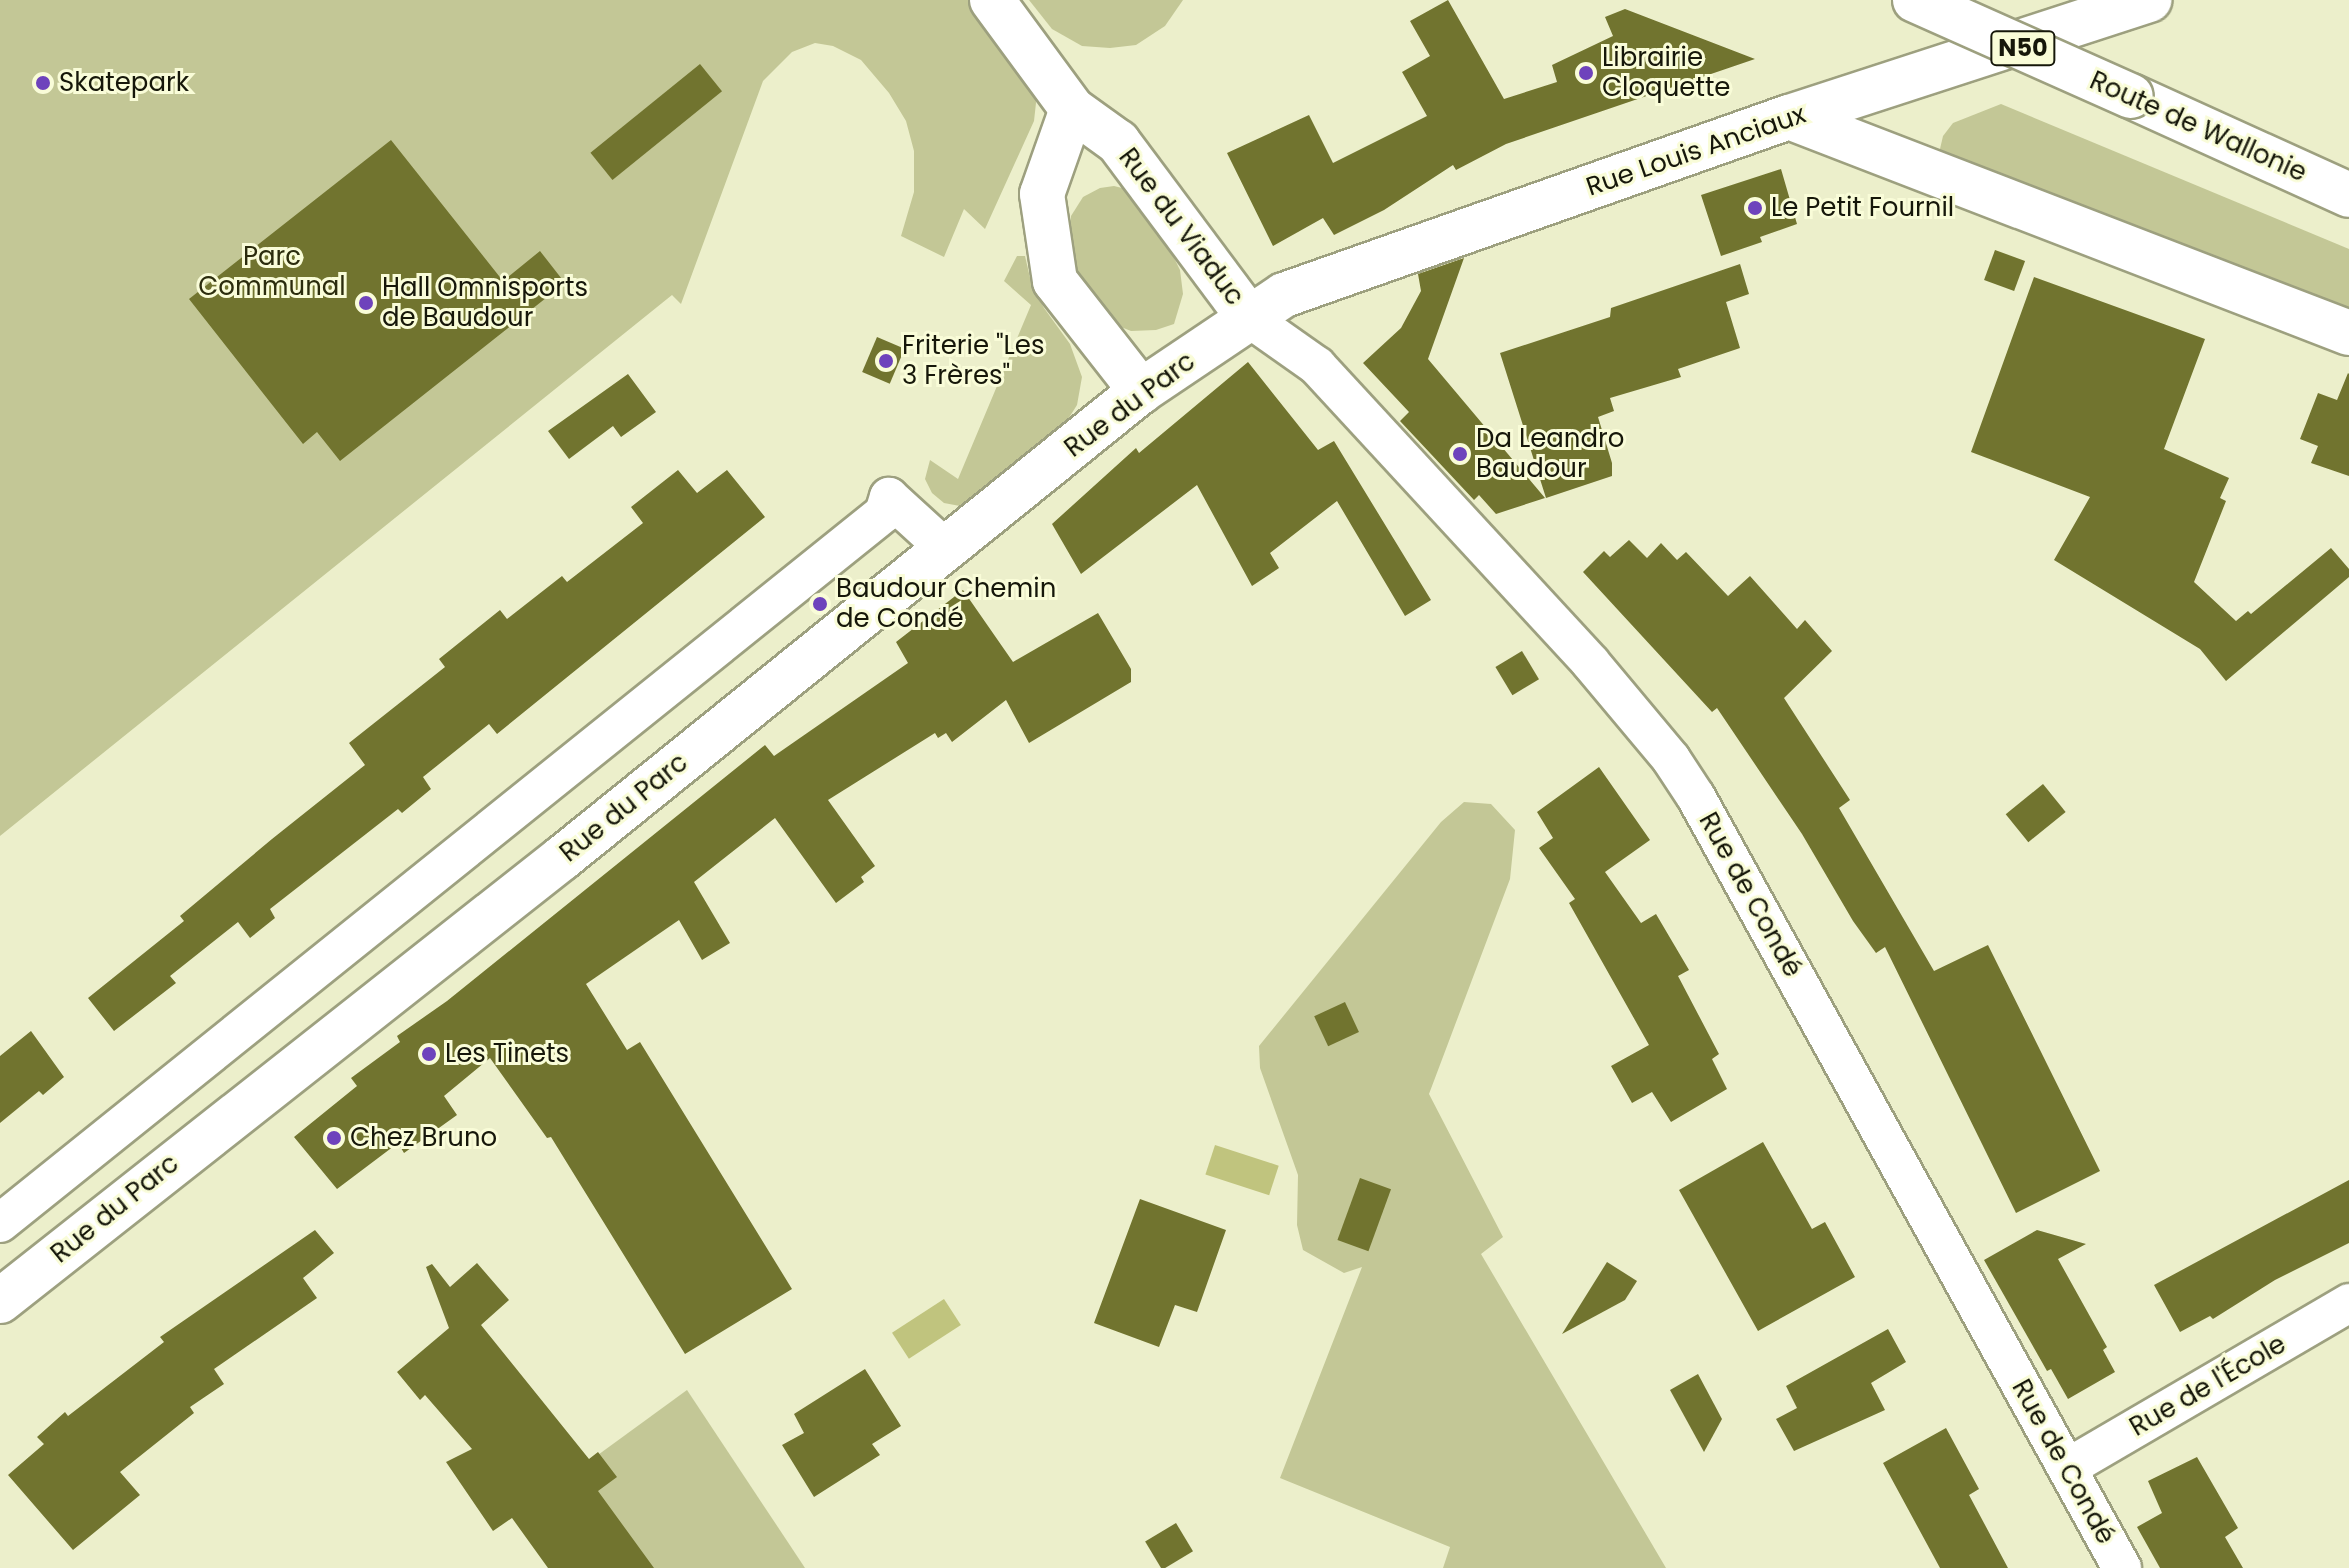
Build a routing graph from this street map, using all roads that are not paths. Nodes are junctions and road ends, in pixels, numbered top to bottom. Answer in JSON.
{"nodes":[{"id":1,"x":992,"y":0,"type":"edge"},
{"id":2,"x":1915,"y":0,"type":"edge"},
{"id":3,"x":2150,"y":0,"type":"edge"},
{"id":4,"x":1072,"y":109,"type":"junction"},
{"id":5,"x":1789,"y":117,"type":"junction"},
{"id":6,"x":2349,"y":195,"type":"edge"},
{"id":7,"x":1249,"y":318,"type":"junction"},
{"id":8,"x":2349,"y":333,"type":"edge"},
{"id":9,"x":1141,"y":391,"type":"junction"},
{"id":10,"x":947,"y":550,"type":"junction"},
{"id":11,"x":0,"y":1223,"type":"edge"},
{"id":12,"x":0,"y":1301,"type":"edge"},
{"id":13,"x":2349,"y":1303,"type":"edge"},
{"id":14,"x":2067,"y":1468,"type":"junction"},
{"id":15,"x":2122,"y":1568,"type":"edge"}],
"edges":[{"from":1,"to":4,"type":"street","name":"Rue du Viaduc"},
{"from":2,"to":6,"type":"street","name":"Route de Wallonie","number":"N50","bridge":true},
{"from":3,"to":5,"type":"street","name":"Rue Louis Anciaux"},
{"from":4,"to":7,"type":"street","name":"Rue du Viaduc"},
{"from":4,"to":9,"type":"street"},
{"from":5,"to":7,"type":"street","name":"Rue Louis Anciaux"},
{"from":5,"to":8,"type":"street"},
{"from":7,"to":9,"type":"street","name":"Rue du Parc"},
{"from":7,"to":14,"type":"street","name":"Rue de Condé"},
{"from":9,"to":10,"type":"street","name":"Rue du Parc"},
{"from":10,"to":11,"type":"street"},
{"from":10,"to":12,"type":"street","name":"Rue du Parc"},
{"from":13,"to":14,"type":"street","name":"Rue de l'École"},
{"from":14,"to":15,"type":"street","name":"Rue de Condé"}]}
